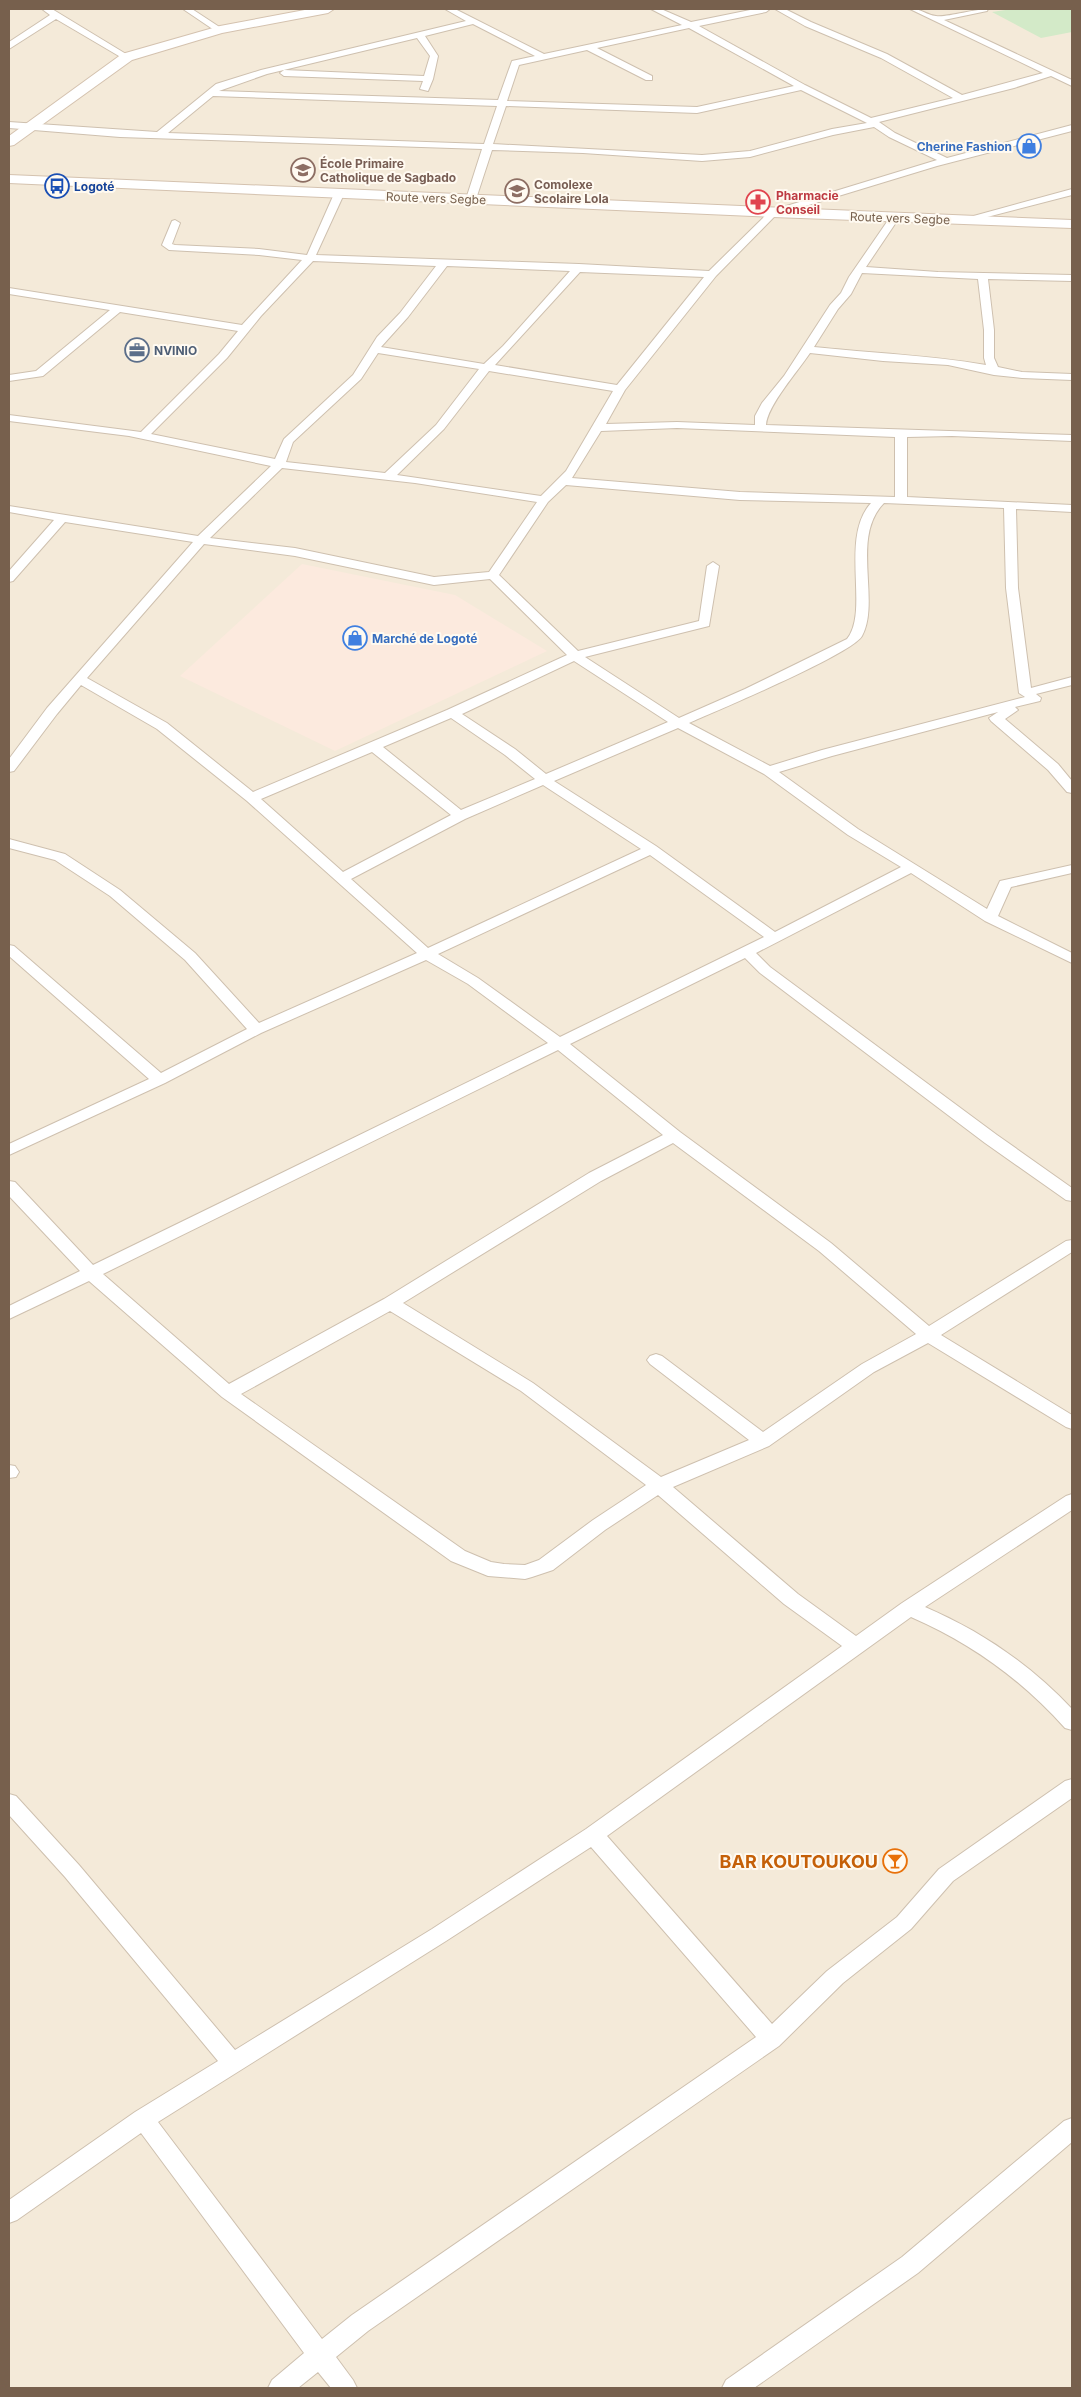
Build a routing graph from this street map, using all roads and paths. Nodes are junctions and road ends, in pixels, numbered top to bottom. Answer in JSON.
{"nodes":[{"id":1,"x":46,"y":9,"type":"edge"},
{"id":2,"x":187,"y":9,"type":"edge"},
{"id":3,"x":326,"y":9,"type":"edge"},
{"id":4,"x":449,"y":9,"type":"edge"},
{"id":5,"x":655,"y":9,"type":"edge"},
{"id":6,"x":766,"y":9,"type":"edge"},
{"id":7,"x":779,"y":9,"type":"edge"},
{"id":8,"x":914,"y":9,"type":"edge"},
{"id":9,"x":984,"y":9,"type":"edge"},
{"id":10,"x":56,"y":15,"type":"junction"},
{"id":11,"x":937,"y":19,"type":"junction"},
{"id":12,"x":472,"y":22,"type":"junction"},
{"id":13,"x":692,"y":26,"type":"junction"},
{"id":14,"x":220,"y":30,"type":"junction"},
{"id":15,"x":420,"y":35,"type":"junction"},
{"id":16,"x":9,"y":46,"type":"edge"},
{"id":17,"x":588,"y":47,"type":"junction"},
{"id":18,"x":541,"y":56,"type":"junction"},
{"id":19,"x":127,"y":57,"type":"junction"},
{"id":20,"x":264,"y":72,"type":"junction"},
{"id":21,"x":1049,"y":74,"type":"junction"},
{"id":22,"x":649,"y":78,"type":"dead end"},
{"id":23,"x":429,"y":79,"type":"junction"},
{"id":24,"x":1072,"y":83,"type":"edge"},
{"id":25,"x":802,"y":87,"type":"junction"},
{"id":26,"x":211,"y":93,"type":"junction"},
{"id":27,"x":960,"y":98,"type":"junction"},
{"id":28,"x":420,"y":100,"type":"junction"},
{"id":29,"x":502,"y":103,"type":"junction"},
{"id":30,"x":874,"y":123,"type":"junction"},
{"id":31,"x":9,"y":125,"type":"edge"},
{"id":32,"x":27,"y":128,"type":"junction"},
{"id":33,"x":1072,"y":128,"type":"edge"},
{"id":34,"x":160,"y":135,"type":"junction"},
{"id":35,"x":9,"y":142,"type":"edge"},
{"id":36,"x":488,"y":147,"type":"junction"},
{"id":37,"x":946,"y":161,"type":"junction"},
{"id":38,"x":9,"y":180,"type":"edge"},
{"id":39,"x":1072,"y":192,"type":"edge"},
{"id":40,"x":339,"y":194,"type":"junction"},
{"id":41,"x":471,"y":199,"type":"junction"},
{"id":42,"x":773,"y":213,"type":"junction"},
{"id":43,"x":894,"y":218,"type":"junction"},
{"id":44,"x":964,"y":220,"type":"junction"},
{"id":45,"x":174,"y":224,"type":"dead end"},
{"id":46,"x":1072,"y":224,"type":"edge"},
{"id":47,"x":310,"y":258,"type":"junction"},
{"id":48,"x":444,"y":263,"type":"junction"},
{"id":49,"x":579,"y":267,"type":"junction"},
{"id":50,"x":859,"y":270,"type":"junction"},
{"id":51,"x":712,"y":274,"type":"junction"},
{"id":52,"x":983,"y":277,"type":"junction"},
{"id":53,"x":1072,"y":278,"type":"edge"},
{"id":54,"x":9,"y":291,"type":"edge"},
{"id":55,"x":119,"y":308,"type":"junction"},
{"id":56,"x":245,"y":329,"type":"junction"},
{"id":57,"x":374,"y":349,"type":"junction"},
{"id":58,"x":808,"y":349,"type":"junction"},
{"id":59,"x":487,"y":366,"type":"junction"},
{"id":60,"x":994,"y":372,"type":"junction"},
{"id":61,"x":1072,"y":376,"type":"edge"},
{"id":62,"x":9,"y":378,"type":"edge"},
{"id":63,"x":620,"y":389,"type":"junction"},
{"id":64,"x":9,"y":418,"type":"edge"},
{"id":65,"x":598,"y":428,"type":"junction"},
{"id":66,"x":760,"y":429,"type":"junction"},
{"id":67,"x":901,"y":434,"type":"junction"},
{"id":68,"x":143,"y":436,"type":"junction"},
{"id":69,"x":1072,"y":438,"type":"edge"},
{"id":70,"x":279,"y":464,"type":"junction"},
{"id":71,"x":388,"y":477,"type":"junction"},
{"id":72,"x":564,"y":481,"type":"junction"},
{"id":73,"x":544,"y":500,"type":"junction"},
{"id":74,"x":880,"y":500,"type":"junction"},
{"id":75,"x":901,"y":500,"type":"junction"},
{"id":76,"x":1010,"y":505,"type":"junction"},
{"id":77,"x":9,"y":508,"type":"edge"},
{"id":78,"x":1072,"y":508,"type":"edge"},
{"id":79,"x":62,"y":518,"type":"junction"},
{"id":80,"x":201,"y":540,"type":"junction"},
{"id":81,"x":713,"y":566,"type":"dead end"},
{"id":82,"x":493,"y":575,"type":"junction"},
{"id":83,"x":9,"y":578,"type":"edge"},
{"id":84,"x":576,"y":656,"type":"junction"},
{"id":85,"x":81,"y":680,"type":"junction"},
{"id":86,"x":1072,"y":681,"type":"edge"},
{"id":87,"x":1030,"y":695,"type":"junction"},
{"id":88,"x":452,"y":713,"type":"junction"},
{"id":89,"x":677,"y":722,"type":"junction"},
{"id":90,"x":373,"y":746,"type":"junction"},
{"id":91,"x":9,"y":768,"type":"edge"},
{"id":92,"x":769,"y":772,"type":"junction"},
{"id":93,"x":546,"y":781,"type":"junction"},
{"id":94,"x":1072,"y":789,"type":"edge"},
{"id":95,"x":252,"y":798,"type":"junction"},
{"id":96,"x":460,"y":816,"type":"junction"},
{"id":97,"x":9,"y":843,"type":"edge"},
{"id":98,"x":651,"y":849,"type":"junction"},
{"id":99,"x":911,"y":867,"type":"junction"},
{"id":100,"x":1072,"y":869,"type":"edge"},
{"id":101,"x":343,"y":877,"type":"junction"},
{"id":102,"x":990,"y":918,"type":"junction"},
{"id":103,"x":774,"y":938,"type":"junction"},
{"id":104,"x":9,"y":949,"type":"edge"},
{"id":105,"x":747,"y":952,"type":"junction"},
{"id":106,"x":428,"y":955,"type":"junction"},
{"id":107,"x":1072,"y":959,"type":"edge"},
{"id":108,"x":256,"y":1030,"type":"junction"},
{"id":109,"x":559,"y":1042,"type":"junction"},
{"id":110,"x":160,"y":1080,"type":"junction"},
{"id":111,"x":674,"y":1136,"type":"junction"},
{"id":112,"x":9,"y":1150,"type":"edge"},
{"id":113,"x":9,"y":1186,"type":"edge"},
{"id":114,"x":1072,"y":1196,"type":"edge"},
{"id":115,"x":1072,"y":1246,"type":"edge"},
{"id":116,"x":90,"y":1272,"type":"junction"},
{"id":117,"x":390,"y":1303,"type":"junction"},
{"id":118,"x":9,"y":1312,"type":"edge"},
{"id":119,"x":928,"y":1335,"type":"junction"},
{"id":120,"x":656,"y":1360,"type":"dead end"},
{"id":121,"x":228,"y":1393,"type":"junction"},
{"id":122,"x":1072,"y":1423,"type":"edge"},
{"id":123,"x":763,"y":1441,"type":"junction"},
{"id":124,"x":659,"y":1485,"type":"junction"},
{"id":125,"x":1072,"y":1501,"type":"edge"},
{"id":126,"x":909,"y":1608,"type":"junction"},
{"id":127,"x":856,"y":1646,"type":"junction"},
{"id":128,"x":1072,"y":1722,"type":"edge"},
{"id":129,"x":1072,"y":1787,"type":"edge"},
{"id":130,"x":9,"y":1802,"type":"edge"},
{"id":131,"x":592,"y":1835,"type":"junction"},
{"id":132,"x":771,"y":2039,"type":"junction"},
{"id":133,"x":232,"y":2062,"type":"junction"},
{"id":134,"x":143,"y":2119,"type":"junction"},
{"id":135,"x":1068,"y":2137,"type":"edge"},
{"id":136,"x":9,"y":2213,"type":"edge"},
{"id":137,"x":322,"y":2354,"type":"junction"},
{"id":138,"x":280,"y":2388,"type":"edge"},
{"id":139,"x":346,"y":2388,"type":"edge"},
{"id":140,"x":734,"y":2388,"type":"edge"}],
"edges":[{"from":1,"to":10,"type":"street"},
{"from":2,"to":14,"type":"street"},
{"from":3,"to":14,"type":"main road"},
{"from":4,"to":12,"type":"street"},
{"from":5,"to":13,"type":"street"},
{"from":6,"to":13,"type":"street"},
{"from":7,"to":27,"type":"street"},
{"from":8,"to":11,"type":"street"},
{"from":9,"to":11,"type":"street"},
{"from":10,"to":16,"type":"street"},
{"from":10,"to":19,"type":"street"},
{"from":11,"to":21,"type":"street"},
{"from":12,"to":15,"type":"street"},
{"from":12,"to":18,"type":"street"},
{"from":13,"to":17,"type":"street"},
{"from":13,"to":25,"type":"street"},
{"from":14,"to":19,"type":"main road"},
{"from":15,"to":20,"type":"street"},
{"from":15,"to":23,"type":"street"},
{"from":17,"to":18,"type":"street"},
{"from":17,"to":22,"type":"street"},
{"from":18,"to":29,"type":"street"},
{"from":19,"to":32,"type":"main road"},
{"from":20,"to":23,"type":"street"},
{"from":20,"to":26,"type":"street"},
{"from":21,"to":24,"type":"street"},
{"from":21,"to":27,"type":"street"},
{"from":23,"to":28,"type":"street"},
{"from":25,"to":29,"type":"street"},
{"from":25,"to":30,"type":"street"},
{"from":26,"to":28,"type":"street"},
{"from":26,"to":34,"type":"street"},
{"from":27,"to":30,"type":"street"},
{"from":28,"to":29,"type":"street"},
{"from":29,"to":36,"type":"street"},
{"from":30,"to":36,"type":"street"},
{"from":30,"to":37,"type":"street"},
{"from":31,"to":32,"type":"street"},
{"from":32,"to":34,"type":"street"},
{"from":32,"to":35,"type":"main road"},
{"from":33,"to":37,"type":"street"},
{"from":34,"to":36,"type":"street"},
{"from":36,"to":41,"type":"street"},
{"from":37,"to":42,"type":"street"},
{"from":38,"to":40,"type":"main road","name":"Route vers Segbe"},
{"from":39,"to":44,"type":"street"},
{"from":40,"to":41,"type":"main road","name":"Route vers Segbe"},
{"from":40,"to":47,"type":"street"},
{"from":41,"to":42,"type":"main road","name":"Route vers Segbe"},
{"from":42,"to":43,"type":"main road","name":"Route vers Segbe"},
{"from":42,"to":51,"type":"street"},
{"from":43,"to":44,"type":"main road","name":"Route vers Segbe"},
{"from":43,"to":50,"type":"street"},
{"from":44,"to":46,"type":"main road","name":"Route vers Segbe"},
{"from":45,"to":47,"type":"street"},
{"from":47,"to":48,"type":"street"},
{"from":47,"to":56,"type":"street"},
{"from":48,"to":49,"type":"street"},
{"from":48,"to":57,"type":"street"},
{"from":49,"to":51,"type":"street"},
{"from":49,"to":59,"type":"street"},
{"from":50,"to":52,"type":"street"},
{"from":50,"to":58,"type":"street"},
{"from":51,"to":63,"type":"street"},
{"from":52,"to":53,"type":"street"},
{"from":52,"to":60,"type":"street"},
{"from":54,"to":55,"type":"street"},
{"from":55,"to":56,"type":"street"},
{"from":55,"to":62,"type":"street"},
{"from":56,"to":68,"type":"street"},
{"from":57,"to":59,"type":"street"},
{"from":57,"to":70,"type":"street"},
{"from":58,"to":60,"type":"street"},
{"from":58,"to":66,"type":"street"},
{"from":59,"to":63,"type":"street"},
{"from":59,"to":71,"type":"street"},
{"from":60,"to":61,"type":"street"},
{"from":63,"to":65,"type":"street"},
{"from":64,"to":68,"type":"street"},
{"from":65,"to":66,"type":"street"},
{"from":65,"to":72,"type":"street"},
{"from":66,"to":67,"type":"street"},
{"from":67,"to":69,"type":"street"},
{"from":67,"to":75,"type":"street"},
{"from":68,"to":70,"type":"street"},
{"from":70,"to":71,"type":"street"},
{"from":70,"to":80,"type":"street"},
{"from":71,"to":73,"type":"street"},
{"from":72,"to":73,"type":"street"},
{"from":72,"to":74,"type":"street"},
{"from":73,"to":82,"type":"street"},
{"from":74,"to":75,"type":"street"},
{"from":74,"to":89,"type":"street"},
{"from":75,"to":76,"type":"street"},
{"from":76,"to":78,"type":"street"},
{"from":76,"to":87,"type":"street"},
{"from":77,"to":79,"type":"street"},
{"from":79,"to":80,"type":"street"},
{"from":79,"to":83,"type":"street"},
{"from":80,"to":82,"type":"street"},
{"from":80,"to":85,"type":"street"},
{"from":81,"to":84,"type":"street"},
{"from":82,"to":84,"type":"street"},
{"from":84,"to":88,"type":"street"},
{"from":84,"to":89,"type":"street"},
{"from":85,"to":91,"type":"street"},
{"from":85,"to":95,"type":"street"},
{"from":86,"to":87,"type":"street"},
{"from":87,"to":92,"type":"street"},
{"from":87,"to":94,"type":"street"},
{"from":88,"to":90,"type":"street"},
{"from":88,"to":93,"type":"street"},
{"from":89,"to":92,"type":"street"},
{"from":89,"to":93,"type":"street"},
{"from":90,"to":95,"type":"street"},
{"from":90,"to":96,"type":"street"},
{"from":92,"to":99,"type":"street"},
{"from":93,"to":96,"type":"street"},
{"from":93,"to":98,"type":"street"},
{"from":95,"to":101,"type":"street"},
{"from":96,"to":101,"type":"street"},
{"from":97,"to":108,"type":"street"},
{"from":98,"to":103,"type":"street"},
{"from":98,"to":106,"type":"street"},
{"from":99,"to":102,"type":"street"},
{"from":99,"to":103,"type":"street"},
{"from":100,"to":102,"type":"street"},
{"from":101,"to":106,"type":"street"},
{"from":102,"to":107,"type":"street"},
{"from":103,"to":105,"type":"street"},
{"from":104,"to":110,"type":"street"},
{"from":105,"to":109,"type":"street"},
{"from":105,"to":114,"type":"street"},
{"from":106,"to":108,"type":"street"},
{"from":106,"to":109,"type":"street"},
{"from":108,"to":110,"type":"street"},
{"from":109,"to":111,"type":"street"},
{"from":109,"to":116,"type":"street"},
{"from":110,"to":112,"type":"street"},
{"from":111,"to":117,"type":"street"},
{"from":111,"to":119,"type":"street"},
{"from":113,"to":116,"type":"street"},
{"from":115,"to":119,"type":"street"},
{"from":116,"to":118,"type":"street"},
{"from":116,"to":121,"type":"street"},
{"from":117,"to":121,"type":"street"},
{"from":117,"to":124,"type":"street"},
{"from":119,"to":122,"type":"street"},
{"from":119,"to":123,"type":"street"},
{"from":120,"to":123,"type":"street"},
{"from":121,"to":124,"type":"street"},
{"from":123,"to":124,"type":"street"},
{"from":124,"to":127,"type":"street"},
{"from":125,"to":126,"type":"street"},
{"from":126,"to":127,"type":"street"},
{"from":126,"to":128,"type":"street"},
{"from":127,"to":131,"type":"street"},
{"from":129,"to":132,"type":"street"},
{"from":130,"to":133,"type":"street"},
{"from":131,"to":132,"type":"street"},
{"from":131,"to":133,"type":"street"},
{"from":132,"to":137,"type":"street"},
{"from":133,"to":134,"type":"street"},
{"from":134,"to":136,"type":"street"},
{"from":134,"to":137,"type":"street"},
{"from":135,"to":140,"type":"street"},
{"from":137,"to":138,"type":"street"},
{"from":137,"to":139,"type":"street"}]}
